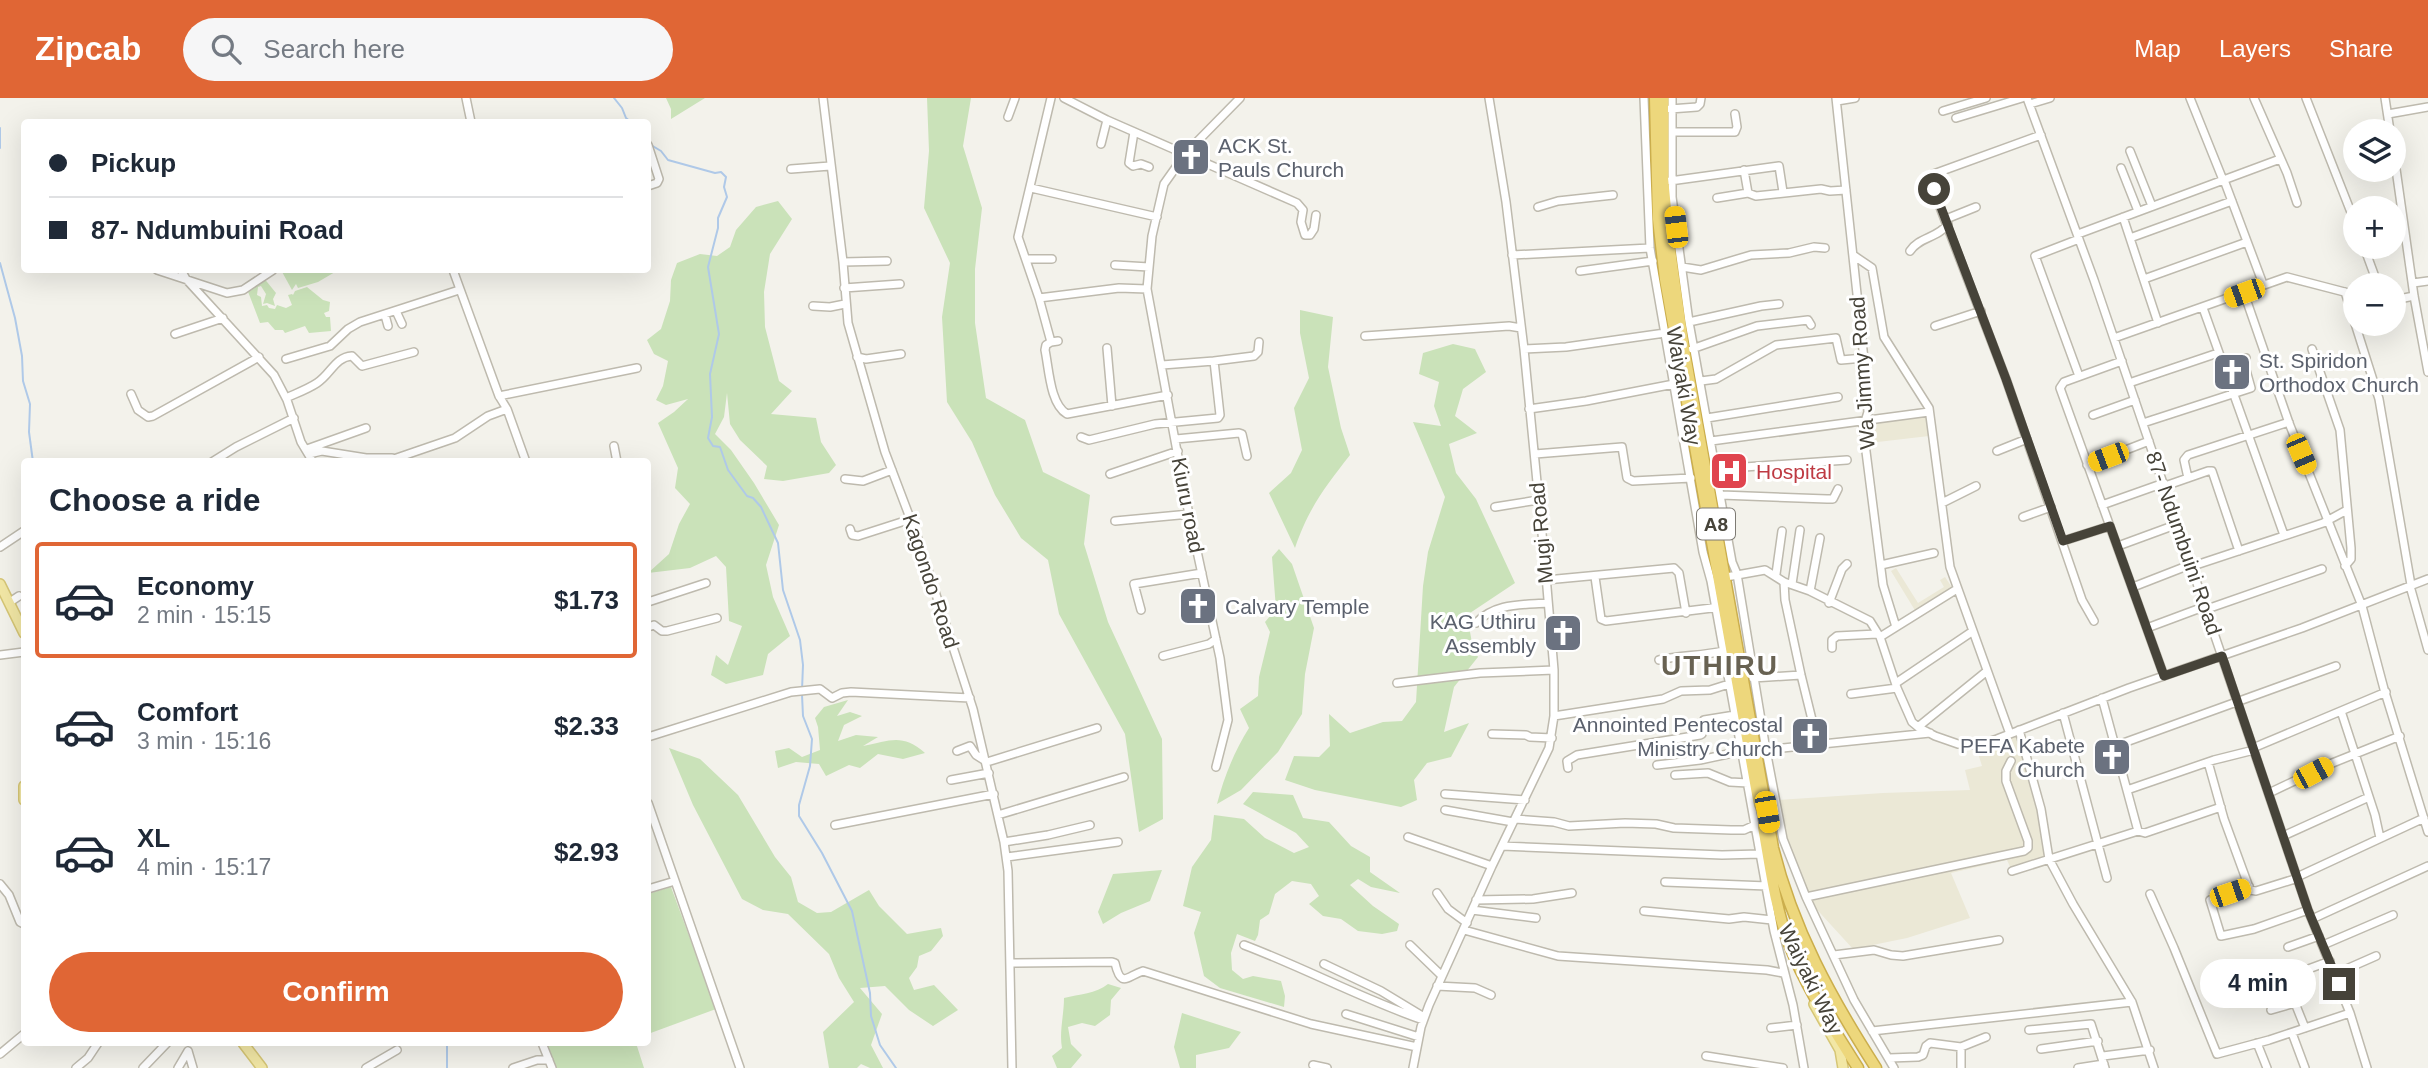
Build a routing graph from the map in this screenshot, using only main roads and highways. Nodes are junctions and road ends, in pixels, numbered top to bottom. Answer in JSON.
{"nodes":[{"id":1,"x":1655,"y":98,"type":"edge"},
{"id":2,"x":1666,"y":105,"type":"edge"},
{"id":3,"x":0,"y":584,"type":"edge"},
{"id":4,"x":21,"y":618,"type":"edge"},
{"id":5,"x":1789,"y":945,"type":"junction"},
{"id":6,"x":245,"y":1046,"type":"edge"},
{"id":7,"x":1872,"y":1062,"type":"edge"},
{"id":8,"x":1842,"y":1067,"type":"edge"},
{"id":9,"x":262,"y":1068,"type":"edge"},
{"id":10,"x":1858,"y":1068,"type":"edge"}],
"edges":[{"from":1,"to":5,"type":"highway","name":"Waiyaki Way","number":"A8"},
{"from":2,"to":7,"type":"highway","name":"Waiyaki Way","number":"A8"},
{"from":3,"to":4,"type":"main road"},
{"from":5,"to":8,"type":"main road"},
{"from":5,"to":10,"type":"highway","name":"Waiyaki Way","number":"A8"},
{"from":6,"to":9,"type":"main road"}]}
